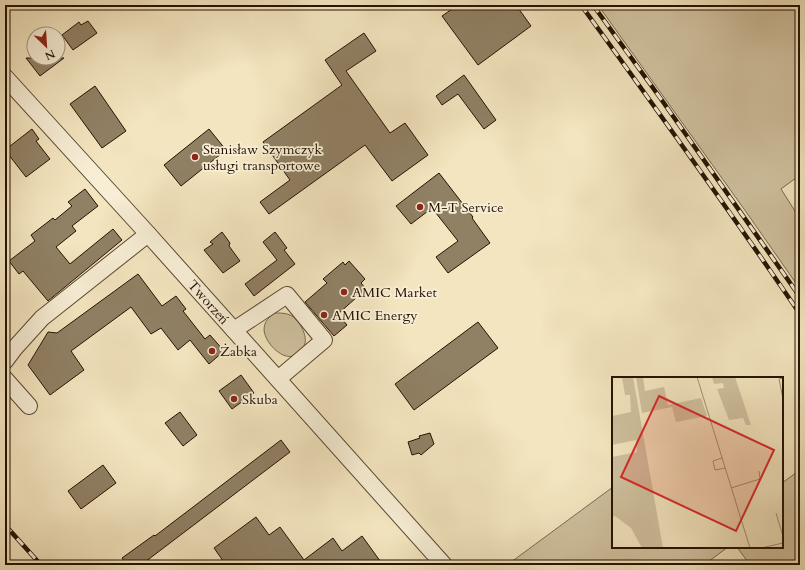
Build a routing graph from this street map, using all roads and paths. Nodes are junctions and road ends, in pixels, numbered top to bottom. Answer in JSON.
{"nodes":[{"id":1,"x":5,"y":77,"type":"edge"},
{"id":2,"x":148,"y":234,"type":"junction"},
{"id":3,"x":234,"y":330,"type":"junction"},
{"id":4,"x":5,"y":361,"type":"edge"},
{"id":5,"x":5,"y":378,"type":"edge"},
{"id":6,"x":278,"y":379,"type":"junction"},
{"id":7,"x":28,"y":406,"type":"dead end"},
{"id":8,"x":444,"y":565,"type":"edge"}],
"edges":[{"from":1,"to":2,"type":"street","name":"Tworzeń"},
{"from":2,"to":3,"type":"street","name":"Tworzeń"},
{"from":2,"to":4,"type":"street"},
{"from":3,"to":6,"type":"street","name":"Tworzeń"},
{"from":3,"to":6,"type":"street"},
{"from":5,"to":7,"type":"street"},
{"from":6,"to":8,"type":"street","name":"Tworzeń"}]}
